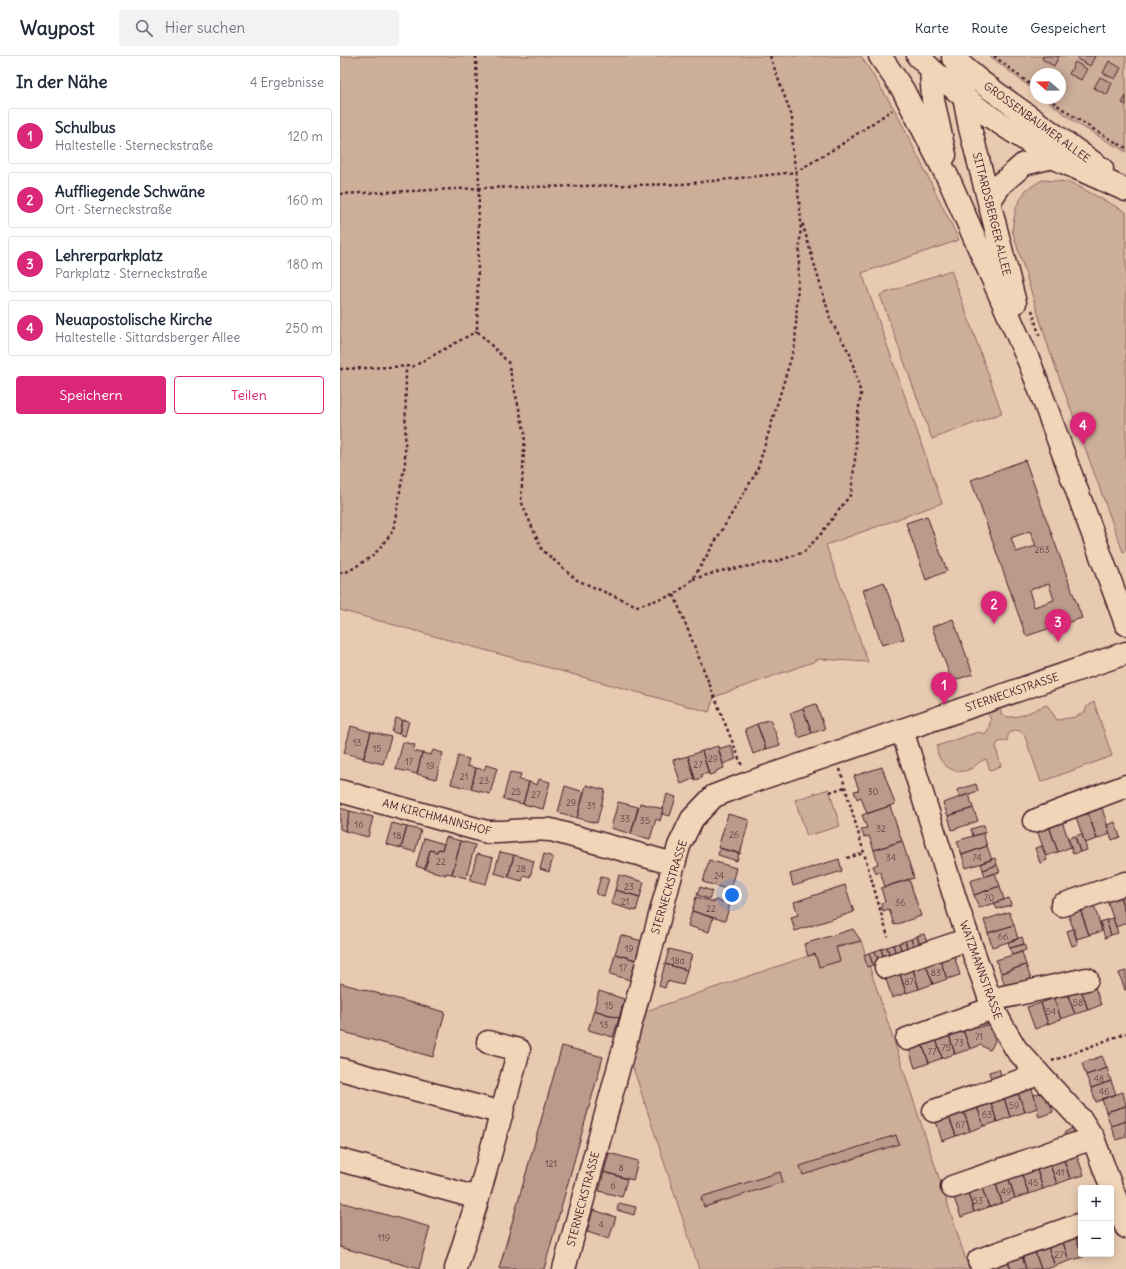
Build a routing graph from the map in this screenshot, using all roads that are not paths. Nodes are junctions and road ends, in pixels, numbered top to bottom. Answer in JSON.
{"nodes":[{"id":1,"x":880,"y":56,"type":"edge"},
{"id":2,"x":955,"y":58,"type":"edge"},
{"id":3,"x":927,"y":60,"type":"edge"},
{"id":4,"x":965,"y":98,"type":"junction"},
{"id":5,"x":1052,"y":157,"type":"junction"},
{"id":6,"x":950,"y":182,"type":"junction"},
{"id":7,"x":1126,"y":185,"type":"edge"},
{"id":8,"x":1126,"y":190,"type":"edge"},
{"id":9,"x":989,"y":202,"type":"junction"},
{"id":10,"x":1030,"y":366,"type":"junction"},
{"id":11,"x":1126,"y":624,"type":"edge"},
{"id":12,"x":1126,"y":653,"type":"edge"},
{"id":13,"x":902,"y":730,"type":"junction"},
{"id":14,"x":1126,"y":786,"type":"edge"},
{"id":15,"x":340,"y":791,"type":"edge"},
{"id":16,"x":1034,"y":821,"type":"dead end"},
{"id":17,"x":674,"y":864,"type":"junction"},
{"id":18,"x":1126,"y":883,"type":"edge"},
{"id":19,"x":1062,"y":905,"type":"dead end"},
{"id":20,"x":969,"y":939,"type":"junction"},
{"id":21,"x":886,"y":967,"type":"dead end"},
{"id":22,"x":1087,"y":979,"type":"dead end"},
{"id":23,"x":992,"y":1004,"type":"junction"},
{"id":24,"x":907,"y":1039,"type":"dead end"},
{"id":25,"x":488,"y":1042,"type":"dead end"},
{"id":26,"x":340,"y":1069,"type":"edge"},
{"id":27,"x":1036,"y":1071,"type":"junction"},
{"id":28,"x":934,"y":1110,"type":"dead end"},
{"id":29,"x":502,"y":1113,"type":"junction"},
{"id":30,"x":1093,"y":1138,"type":"junction"},
{"id":31,"x":340,"y":1160,"type":"edge"},
{"id":32,"x":952,"y":1187,"type":"dead end"},
{"id":33,"x":478,"y":1198,"type":"junction"},
{"id":34,"x":1119,"y":1217,"type":"edge"},
{"id":35,"x":1078,"y":1225,"type":"edge"},
{"id":36,"x":980,"y":1260,"type":"dead end"},
{"id":37,"x":456,"y":1269,"type":"edge"},
{"id":38,"x":564,"y":1269,"type":"edge"}],
"edges":[{"from":1,"to":6,"type":"street","name":"SITTARDSBERGER ALLEE"},
{"from":2,"to":4,"type":"street","name":"SITTARDSBERGER ALLEE"},
{"from":2,"to":7,"type":"street","name":"GROSSENBAUMER ALLEE"},
{"from":3,"to":4,"type":"street","name":"GROSSENBAUMER ALLEE"},
{"from":3,"to":6,"type":"street","name":"SITTARDSBERGER ALLEE"},
{"from":4,"to":5,"type":"street","name":"GROSSENBAUMER ALLEE"},
{"from":4,"to":9,"type":"street","name":"SITTARDSBERGER ALLEE"},
{"from":5,"to":8,"type":"street","name":"GROSSENBAUMER ALLEE"},
{"from":5,"to":9,"type":"street"},
{"from":6,"to":10,"type":"street","name":"SITTARDSBERGER ALLEE"},
{"from":9,"to":10,"type":"street","name":"SITTARDSBERGER ALLEE"},
{"from":10,"to":11,"type":"street","name":"SITTARDSBERGER ALLEE"},
{"from":12,"to":13,"type":"street","name":"STERNECKSTRASSE"},
{"from":13,"to":17,"type":"street","name":"STERNECKSTRASSE"},
{"from":13,"to":20,"type":"street","name":"WATZMANNSTRASSE"},
{"from":14,"to":16,"type":"street"},
{"from":15,"to":17,"type":"street","name":"AM KIRCHMANNSHOF"},
{"from":17,"to":38,"type":"street","name":"STERNECKSTRASSE"},
{"from":18,"to":19,"type":"street"},
{"from":20,"to":21,"type":"street"},
{"from":20,"to":23,"type":"street","name":"WATZMANNSTRASSE"},
{"from":22,"to":23,"type":"street"},
{"from":23,"to":24,"type":"street"},
{"from":23,"to":27,"type":"street","name":"WATZMANNSTRASSE"},
{"from":25,"to":29,"type":"street"},
{"from":26,"to":29,"type":"street"},
{"from":27,"to":28,"type":"street"},
{"from":27,"to":30,"type":"street","name":"WATZMANNSTRASSE"},
{"from":29,"to":33,"type":"street"},
{"from":30,"to":32,"type":"street"},
{"from":30,"to":34,"type":"street","name":"WATZMANNSTRASSE"},
{"from":31,"to":33,"type":"street"},
{"from":33,"to":37,"type":"street"},
{"from":35,"to":36,"type":"street"}]}
